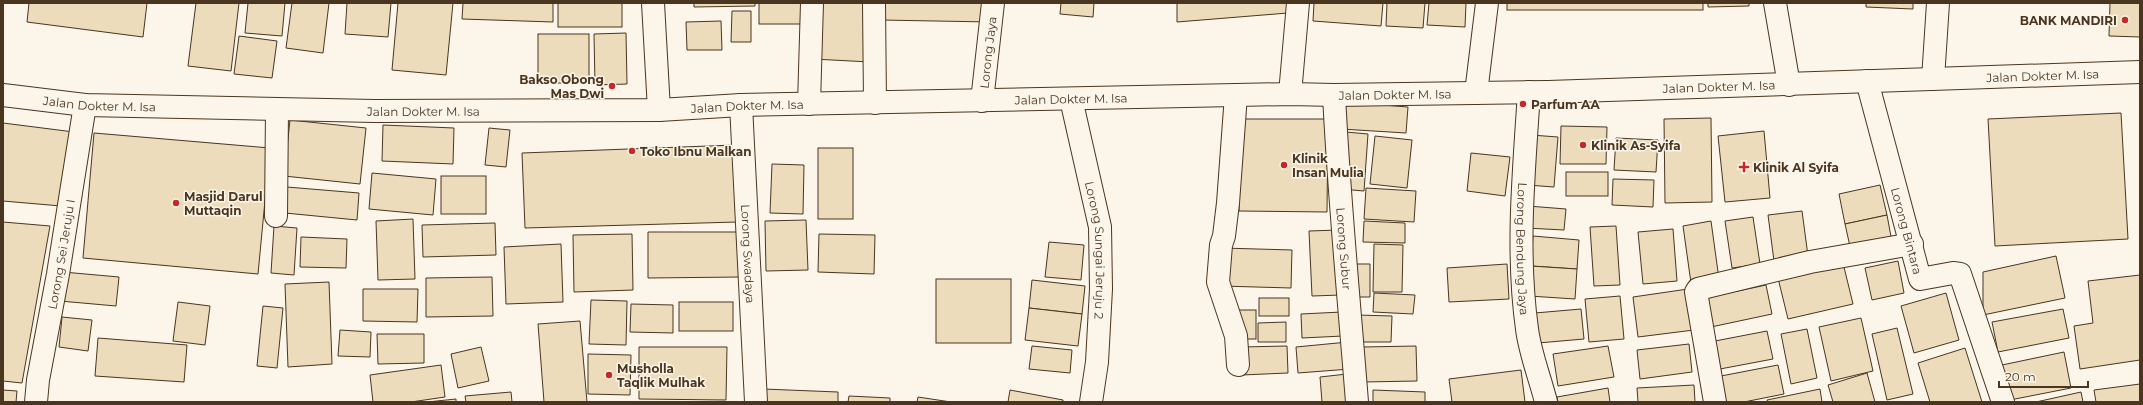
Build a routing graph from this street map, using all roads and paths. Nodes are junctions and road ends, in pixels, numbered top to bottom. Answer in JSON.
{"nodes":[{"id":1,"x":653,"y":3,"type":"edge"},
{"id":2,"x":812,"y":3,"type":"edge"},
{"id":3,"x":874,"y":3,"type":"edge"},
{"id":4,"x":993,"y":3,"type":"edge"},
{"id":5,"x":1298,"y":3,"type":"edge"},
{"id":6,"x":1487,"y":3,"type":"edge"},
{"id":7,"x":1775,"y":3,"type":"edge"},
{"id":8,"x":1938,"y":3,"type":"edge"},
{"id":9,"x":2140,"y":72,"type":"edge"},
{"id":10,"x":1933,"y":79,"type":"junction"},
{"id":11,"x":1867,"y":81,"type":"junction"},
{"id":12,"x":1789,"y":85,"type":"junction"},
{"id":13,"x":1530,"y":92,"type":"junction"},
{"id":14,"x":1476,"y":93,"type":"junction"},
{"id":15,"x":1290,"y":94,"type":"junction"},
{"id":16,"x":1236,"y":95,"type":"junction"},
{"id":17,"x":1334,"y":95,"type":"junction"},
{"id":18,"x":3,"y":96,"type":"edge"},
{"id":19,"x":1071,"y":99,"type":"junction"},
{"id":20,"x":982,"y":101,"type":"junction"},
{"id":21,"x":875,"y":103,"type":"junction"},
{"id":22,"x":809,"y":104,"type":"junction"},
{"id":23,"x":741,"y":105,"type":"junction"},
{"id":24,"x":85,"y":106,"type":"junction"},
{"id":25,"x":277,"y":110,"type":"junction"},
{"id":26,"x":658,"y":110,"type":"junction"},
{"id":27,"x":276,"y":216,"type":"dead end"},
{"id":28,"x":1912,"y":244,"type":"junction"},
{"id":29,"x":1238,"y":365,"type":"dead end"},
{"id":30,"x":36,"y":402,"type":"edge"},
{"id":31,"x":756,"y":402,"type":"edge"},
{"id":32,"x":1091,"y":402,"type":"edge"},
{"id":33,"x":1357,"y":402,"type":"edge"},
{"id":34,"x":1546,"y":402,"type":"edge"},
{"id":35,"x":1715,"y":402,"type":"edge"},
{"id":36,"x":2002,"y":402,"type":"edge"}],
"edges":[{"from":1,"to":26,"type":"street"},
{"from":2,"to":22,"type":"street"},
{"from":3,"to":21,"type":"street"},
{"from":4,"to":20,"type":"street","name":"Lorong Jaya"},
{"from":5,"to":15,"type":"street"},
{"from":6,"to":14,"type":"street"},
{"from":7,"to":12,"type":"street"},
{"from":8,"to":10,"type":"street"},
{"from":9,"to":10,"type":"street","name":"Jalan Dokter M. Isa"},
{"from":10,"to":11,"type":"street","name":"Jalan Dokter M. Isa"},
{"from":11,"to":12,"type":"street","name":"Jalan Dokter M. Isa"},
{"from":11,"to":28,"type":"street","name":"Lorong Bintara"},
{"from":12,"to":13,"type":"street","name":"Jalan Dokter M. Isa"},
{"from":13,"to":14,"type":"street","name":"Jalan Dokter M. Isa"},
{"from":13,"to":34,"type":"street","name":"Lorong Bendung Jaya"},
{"from":14,"to":17,"type":"street","name":"Jalan Dokter M. Isa"},
{"from":15,"to":16,"type":"street","name":"Jalan Dokter M. Isa"},
{"from":15,"to":17,"type":"street","name":"Jalan Dokter M. Isa"},
{"from":16,"to":19,"type":"street","name":"Jalan Dokter M. Isa"},
{"from":16,"to":29,"type":"street"},
{"from":17,"to":33,"type":"street","name":"Lorong Subur"},
{"from":18,"to":24,"type":"street","name":"Jalan Dokter M. Isa"},
{"from":19,"to":20,"type":"street","name":"Jalan Dokter M. Isa"},
{"from":19,"to":32,"type":"street","name":"Lorong Sungai Jeruju 2"},
{"from":20,"to":21,"type":"street","name":"Jalan Dokter M. Isa"},
{"from":21,"to":22,"type":"street","name":"Jalan Dokter M. Isa"},
{"from":22,"to":23,"type":"street","name":"Jalan Dokter M. Isa"},
{"from":23,"to":26,"type":"street","name":"Jalan Dokter M. Isa"},
{"from":23,"to":31,"type":"street","name":"Lorong Swadaya"},
{"from":24,"to":25,"type":"street","name":"Jalan Dokter M. Isa"},
{"from":24,"to":30,"type":"street","name":"Lorong Sei Jeruju I"},
{"from":25,"to":26,"type":"street","name":"Jalan Dokter M. Isa"},
{"from":25,"to":27,"type":"street"},
{"from":28,"to":35,"type":"street"},
{"from":28,"to":36,"type":"street","name":"Lorong Bintara"}]}
